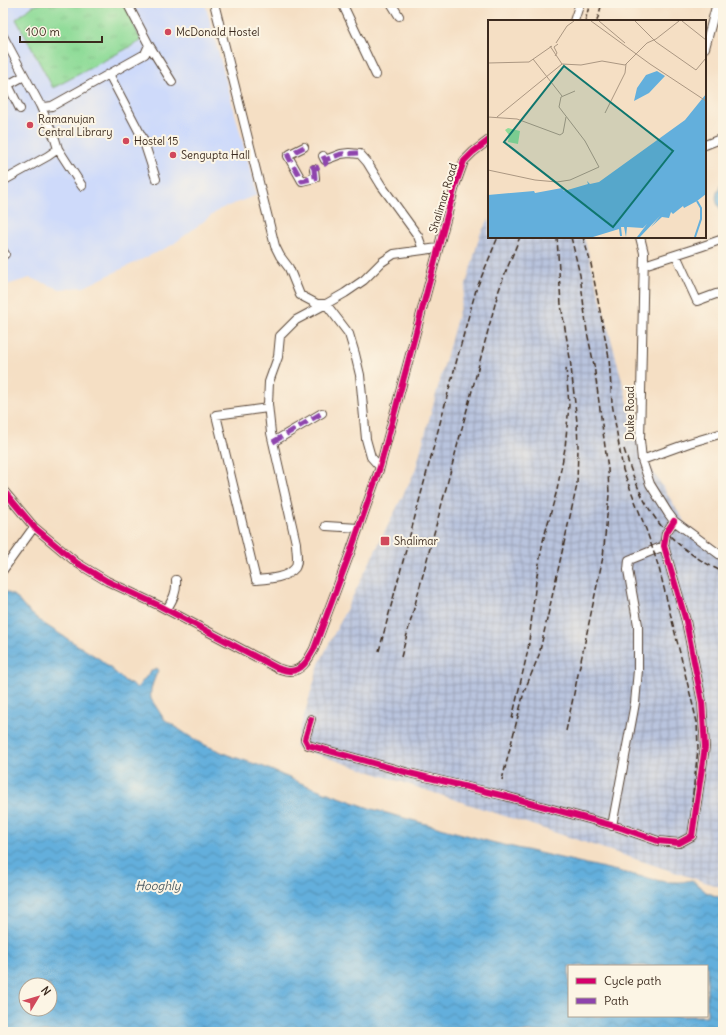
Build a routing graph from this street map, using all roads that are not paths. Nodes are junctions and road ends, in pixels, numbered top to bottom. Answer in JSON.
{"nodes":[{"id":1,"x":127,"y":3,"type":"edge"},
{"id":2,"x":214,"y":3,"type":"edge"},
{"id":3,"x":342,"y":3,"type":"edge"},
{"id":4,"x":391,"y":3,"type":"edge"},
{"id":5,"x":580,"y":3,"type":"edge"},
{"id":6,"x":717,"y":3,"type":"edge"},
{"id":7,"x":399,"y":16,"type":"dead end"},
{"id":8,"x":574,"y":20,"type":"edge"},
{"id":9,"x":3,"y":36,"type":"edge"},
{"id":10,"x":706,"y":44,"type":"edge"},
{"id":11,"x":150,"y":45,"type":"junction"},
{"id":12,"x":109,"y":74,"type":"junction"},
{"id":13,"x":376,"y":75,"type":"dead end"},
{"id":14,"x":24,"y":76,"type":"junction"},
{"id":15,"x":172,"y":82,"type":"dead end"},
{"id":16,"x":5,"y":86,"type":"edge"},
{"id":17,"x":40,"y":105,"type":"junction"},
{"id":18,"x":20,"y":109,"type":"dead end"},
{"id":19,"x":723,"y":138,"type":"edge"},
{"id":20,"x":488,"y":141,"type":"edge"},
{"id":21,"x":706,"y":145,"type":"edge"},
{"id":22,"x":304,"y":147,"type":"dead end"},
{"id":23,"x":58,"y":149,"type":"junction"},
{"id":24,"x":156,"y":179,"type":"dead end"},
{"id":25,"x":3,"y":181,"type":"edge"},
{"id":26,"x":82,"y":186,"type":"dead end"},
{"id":27,"x":640,"y":238,"type":"edge"},
{"id":28,"x":723,"y":239,"type":"edge"},
{"id":29,"x":438,"y":248,"type":"junction"},
{"id":30,"x":423,"y":250,"type":"junction"},
{"id":31,"x":676,"y":255,"type":"junction"},
{"id":32,"x":644,"y":265,"type":"junction"},
{"id":33,"x":723,"y":293,"type":"edge"},
{"id":34,"x":326,"y":304,"type":"junction"},
{"id":35,"x":268,"y":408,"type":"junction"},
{"id":36,"x":322,"y":414,"type":"dead end"},
{"id":37,"x":723,"y":433,"type":"edge"},
{"id":38,"x":272,"y":442,"type":"junction"},
{"id":39,"x":642,"y":460,"type":"junction"},
{"id":40,"x":380,"y":467,"type":"junction"},
{"id":41,"x":3,"y":490,"type":"edge"},
{"id":42,"x":674,"y":521,"type":"junction"},
{"id":43,"x":326,"y":526,"type":"dead end"},
{"id":44,"x":34,"y":528,"type":"junction"},
{"id":45,"x":359,"y":528,"type":"junction"},
{"id":46,"x":664,"y":546,"type":"junction"},
{"id":47,"x":723,"y":557,"type":"edge"},
{"id":48,"x":3,"y":570,"type":"edge"},
{"id":49,"x":176,"y":580,"type":"dead end"},
{"id":50,"x":167,"y":609,"type":"junction"},
{"id":51,"x":312,"y":719,"type":"dead end"},
{"id":52,"x":612,"y":826,"type":"junction"}],
"edges":[{"from":1,"to":11,"type":"street"},
{"from":2,"to":34,"type":"street"},
{"from":3,"to":13,"type":"street"},
{"from":4,"to":7,"type":"street"},
{"from":5,"to":8,"type":"street"},
{"from":6,"to":10,"type":"street"},
{"from":9,"to":14,"type":"street"},
{"from":11,"to":12,"type":"street"},
{"from":11,"to":15,"type":"street"},
{"from":12,"to":17,"type":"street"},
{"from":12,"to":24,"type":"street"},
{"from":14,"to":16,"type":"street"},
{"from":14,"to":17,"type":"street"},
{"from":16,"to":18,"type":"street"},
{"from":17,"to":23,"type":"street"},
{"from":19,"to":21,"type":"street"},
{"from":20,"to":29,"type":"street","name":"Shalimar Road"},
{"from":22,"to":30,"type":"street"},
{"from":23,"to":25,"type":"street"},
{"from":23,"to":26,"type":"street"},
{"from":27,"to":32,"type":"street","name":"Duke Road"},
{"from":28,"to":31,"type":"street"},
{"from":29,"to":30,"type":"street"},
{"from":29,"to":40,"type":"street","name":"Shalimar Road"},
{"from":30,"to":34,"type":"street"},
{"from":31,"to":32,"type":"street"},
{"from":31,"to":33,"type":"street"},
{"from":32,"to":39,"type":"street","name":"Duke Road"},
{"from":34,"to":35,"type":"street"},
{"from":34,"to":40,"type":"street"},
{"from":35,"to":38,"type":"street"},
{"from":35,"to":38,"type":"street"},
{"from":36,"to":38,"type":"street"},
{"from":37,"to":39,"type":"street"},
{"from":39,"to":42,"type":"street","name":"Duke Road"},
{"from":40,"to":45,"type":"street","name":"Shalimar Road"},
{"from":41,"to":44,"type":"street"},
{"from":42,"to":46,"type":"street"},
{"from":42,"to":47,"type":"street","name":"Duke Road"},
{"from":43,"to":45,"type":"street"},
{"from":44,"to":48,"type":"street"},
{"from":44,"to":50,"type":"street"},
{"from":45,"to":50,"type":"street","name":"Shalimar Road"},
{"from":46,"to":52,"type":"street"},
{"from":46,"to":52,"type":"street"},
{"from":49,"to":50,"type":"street"},
{"from":51,"to":52,"type":"street"}]}
